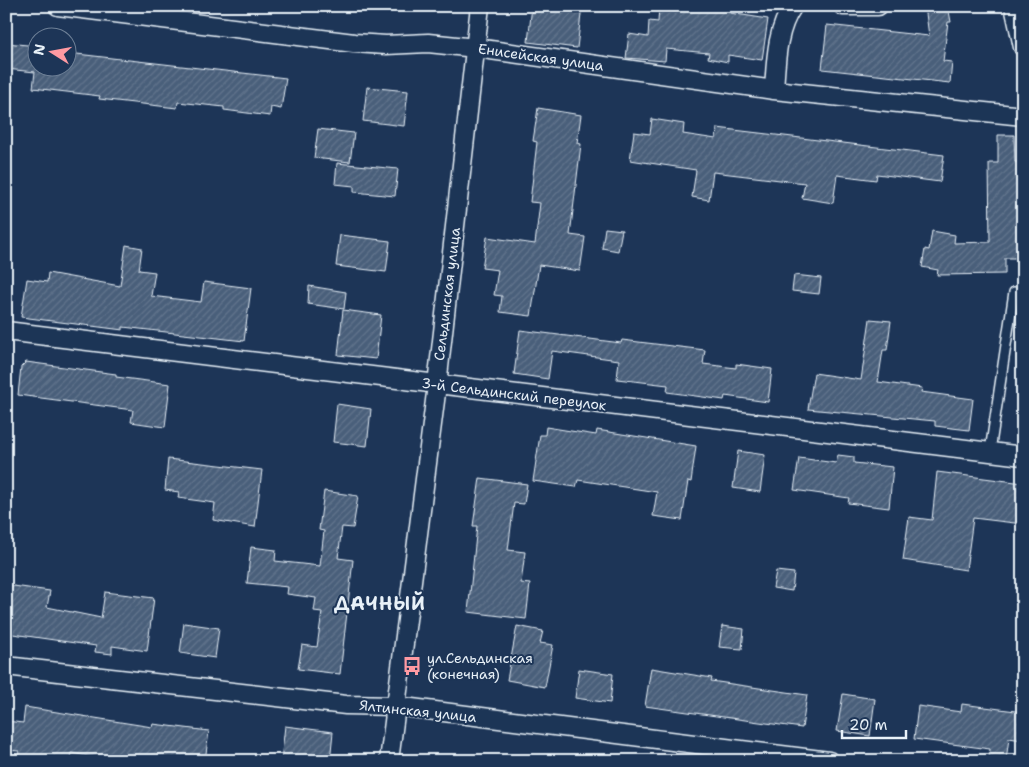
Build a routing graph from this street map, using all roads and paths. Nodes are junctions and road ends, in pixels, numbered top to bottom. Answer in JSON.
{"nodes":[{"id":1,"x":58,"y":6,"type":"edge"},
{"id":2,"x":480,"y":6,"type":"edge"},
{"id":3,"x":793,"y":6,"type":"edge"},
{"id":4,"x":843,"y":6,"type":"edge"},
{"id":5,"x":878,"y":6,"type":"edge"},
{"id":6,"x":1014,"y":6,"type":"edge"},
{"id":7,"x":1023,"y":47,"type":"edge"},
{"id":8,"x":476,"y":48,"type":"junction"},
{"id":9,"x":774,"y":90,"type":"junction"},
{"id":10,"x":1023,"y":116,"type":"edge"},
{"id":11,"x":1014,"y":292,"type":"dead end"},
{"id":12,"x":6,"y":331,"type":"edge"},
{"id":13,"x":437,"y":385,"type":"junction"},
{"id":14,"x":990,"y":452,"type":"junction"},
{"id":15,"x":1023,"y":456,"type":"edge"},
{"id":16,"x":6,"y":666,"type":"edge"},
{"id":17,"x":396,"y":706,"type":"junction"},
{"id":18,"x":389,"y":761,"type":"edge"},
{"id":19,"x":829,"y":761,"type":"edge"}],
"edges":[{"from":1,"to":8,"type":"street","name":"Енисейская улица"},
{"from":2,"to":8,"type":"street","name":"Сельдинская улица"},
{"from":3,"to":9,"type":"street"},
{"from":4,"to":5,"type":"street"},
{"from":6,"to":7,"type":"street"},
{"from":8,"to":9,"type":"street","name":"Енисейская улица"},
{"from":8,"to":13,"type":"street","name":"Сельдинская улица"},
{"from":9,"to":10,"type":"street","name":"Енисейская улица"},
{"from":11,"to":14,"type":"lane"},
{"from":12,"to":13,"type":"street","name":"3-й Сельдинский переулок"},
{"from":13,"to":14,"type":"street","name":"3-й Сельдинский переулок"},
{"from":13,"to":17,"type":"street","name":"Сельдинская улица"},
{"from":14,"to":15,"type":"street","name":"3-й Сельдинский переулок"},
{"from":16,"to":17,"type":"street","name":"Ялтинская улица"},
{"from":17,"to":18,"type":"street","name":"Сельдинская улица"},
{"from":17,"to":19,"type":"street","name":"Ялтинская улица"}]}
